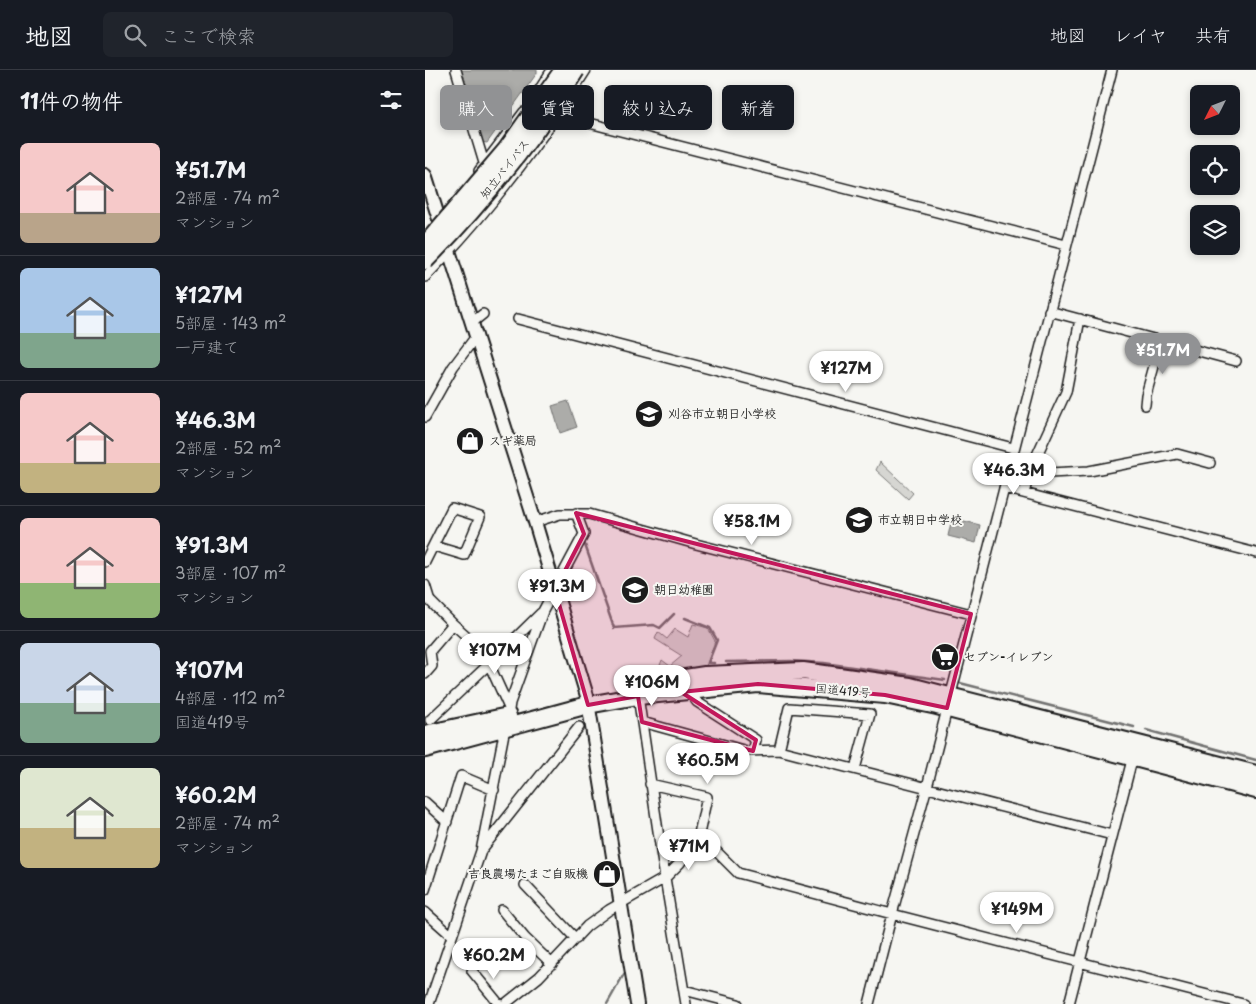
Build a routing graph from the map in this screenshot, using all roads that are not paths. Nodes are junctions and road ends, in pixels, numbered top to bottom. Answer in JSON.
{"nodes":[{"id":1,"x":456,"y":70,"type":"edge"},
{"id":2,"x":576,"y":70,"type":"edge"},
{"id":3,"x":586,"y":70,"type":"edge"},
{"id":4,"x":1112,"y":70,"type":"edge"},
{"id":5,"x":553,"y":71,"type":"edge"},
{"id":6,"x":544,"y":85,"type":"edge"},
{"id":7,"x":577,"y":85,"type":"edge"},
{"id":8,"x":522,"y":115,"type":"edge"},
{"id":9,"x":594,"y":124,"type":"edge"},
{"id":10,"x":547,"y":130,"type":"edge"},
{"id":11,"x":484,"y":163,"type":"junction"},
{"id":12,"x":425,"y":175,"type":"edge"},
{"id":13,"x":439,"y":219,"type":"junction"},
{"id":14,"x":425,"y":234,"type":"edge"},
{"id":15,"x":425,"y":245,"type":"edge"},
{"id":16,"x":1065,"y":245,"type":"junction"},
{"id":17,"x":449,"y":252,"type":"junction"},
{"id":18,"x":425,"y":261,"type":"edge"},
{"id":19,"x":425,"y":277,"type":"edge"},
{"id":20,"x":1049,"y":311,"type":"junction"},
{"id":21,"x":483,"y":314,"type":"dead end"},
{"id":22,"x":517,"y":319,"type":"dead end"},
{"id":23,"x":1080,"y":319,"type":"junction"},
{"id":24,"x":475,"y":329,"type":"junction"},
{"id":25,"x":1161,"y":341,"type":"junction"},
{"id":26,"x":1236,"y":361,"type":"dead end"},
{"id":27,"x":1145,"y":405,"type":"dead end"},
{"id":28,"x":425,"y":417,"type":"edge"},
{"id":29,"x":1013,"y":448,"type":"junction"},
{"id":30,"x":1210,"y":463,"type":"dead end"},
{"id":31,"x":1029,"y":474,"type":"junction"},
{"id":32,"x":1004,"y":488,"type":"junction"},
{"id":33,"x":1024,"y":492,"type":"junction"},
{"id":34,"x":576,"y":513,"type":"junction"},
{"id":35,"x":535,"y":522,"type":"junction"},
{"id":36,"x":435,"y":546,"type":"junction"},
{"id":37,"x":1256,"y":553,"type":"edge"},
{"id":38,"x":425,"y":562,"type":"edge"},
{"id":39,"x":555,"y":590,"type":"junction"},
{"id":40,"x":426,"y":591,"type":"edge"},
{"id":41,"x":543,"y":611,"type":"junction"},
{"id":42,"x":971,"y":614,"type":"junction"},
{"id":43,"x":453,"y":624,"type":"junction"},
{"id":44,"x":489,"y":664,"type":"junction"},
{"id":45,"x":425,"y":674,"type":"edge"},
{"id":46,"x":689,"y":691,"type":"junction"},
{"id":47,"x":638,"y":696,"type":"junction"},
{"id":48,"x":587,"y":700,"type":"junction"},
{"id":49,"x":949,"y":702,"type":"junction"},
{"id":50,"x":507,"y":717,"type":"junction"},
{"id":51,"x":642,"y":722,"type":"junction"},
{"id":52,"x":429,"y":725,"type":"edge"},
{"id":53,"x":579,"y":727,"type":"dead end"},
{"id":54,"x":425,"y":750,"type":"edge"},
{"id":55,"x":779,"y":750,"type":"junction"},
{"id":56,"x":753,"y":751,"type":"junction"},
{"id":57,"x":1133,"y":756,"type":"junction"},
{"id":58,"x":855,"y":769,"type":"junction"},
{"id":59,"x":1256,"y":774,"type":"edge"},
{"id":60,"x":650,"y":784,"type":"junction"},
{"id":61,"x":926,"y":786,"type":"junction"},
{"id":62,"x":494,"y":790,"type":"junction"},
{"id":63,"x":1256,"y":790,"type":"edge"},
{"id":64,"x":425,"y":802,"type":"edge"},
{"id":65,"x":447,"y":822,"type":"junction"},
{"id":66,"x":699,"y":834,"type":"junction"},
{"id":67,"x":1112,"y":835,"type":"junction"},
{"id":68,"x":481,"y":851,"type":"junction"},
{"id":69,"x":428,"y":868,"type":"edge"},
{"id":70,"x":665,"y":878,"type":"junction"},
{"id":71,"x":525,"y":885,"type":"dead end"},
{"id":72,"x":425,"y":890,"type":"edge"},
{"id":73,"x":621,"y":904,"type":"junction"},
{"id":74,"x":502,"y":910,"type":"dead end"},
{"id":75,"x":425,"y":912,"type":"edge"},
{"id":76,"x":892,"y":914,"type":"junction"},
{"id":77,"x":452,"y":936,"type":"junction"},
{"id":78,"x":576,"y":939,"type":"junction"},
{"id":79,"x":1080,"y":962,"type":"junction"},
{"id":80,"x":553,"y":964,"type":"junction"},
{"id":81,"x":472,"y":971,"type":"dead end"},
{"id":82,"x":684,"y":990,"type":"junction"},
{"id":83,"x":429,"y":1004,"type":"edge"},
{"id":84,"x":504,"y":1004,"type":"edge"},
{"id":85,"x":637,"y":1004,"type":"edge"},
{"id":86,"x":686,"y":1004,"type":"edge"},
{"id":87,"x":738,"y":1004,"type":"edge"},
{"id":88,"x":869,"y":1004,"type":"edge"},
{"id":89,"x":1069,"y":1004,"type":"edge"},
{"id":90,"x":1243,"y":1004,"type":"edge"}],
"edges":[{"from":1,"to":11,"type":"street"},
{"from":2,"to":18,"type":"highway","name":"知立バイパス","bridge":true},
{"from":3,"to":7,"type":"street"},
{"from":4,"to":16,"type":"street"},
{"from":5,"to":6,"type":"street"},
{"from":5,"to":15,"type":"highway","name":"知立バイパス","bridge":true},
{"from":8,"to":11,"type":"street"},
{"from":9,"to":16,"type":"street"},
{"from":10,"to":17,"type":"street"},
{"from":11,"to":13,"type":"street"},
{"from":12,"to":13,"type":"street"},
{"from":13,"to":14,"type":"street"},
{"from":13,"to":17,"type":"street"},
{"from":16,"to":20,"type":"street"},
{"from":17,"to":19,"type":"street"},
{"from":17,"to":24,"type":"street"},
{"from":20,"to":23,"type":"street"},
{"from":20,"to":29,"type":"street"},
{"from":21,"to":24,"type":"street"},
{"from":22,"to":29,"type":"street"},
{"from":23,"to":25,"type":"street"},
{"from":23,"to":31,"type":"street"},
{"from":24,"to":28,"type":"street"},
{"from":24,"to":35,"type":"street"},
{"from":25,"to":26,"type":"street"},
{"from":25,"to":27,"type":"street"},
{"from":29,"to":32,"type":"street"},
{"from":30,"to":31,"type":"street"},
{"from":31,"to":33,"type":"street"},
{"from":32,"to":33,"type":"street"},
{"from":32,"to":42,"type":"street"},
{"from":33,"to":37,"type":"street"},
{"from":34,"to":35,"type":"street"},
{"from":34,"to":39,"type":"street"},
{"from":34,"to":42,"type":"street"},
{"from":35,"to":39,"type":"street"},
{"from":36,"to":36,"type":"street"},
{"from":36,"to":38,"type":"street"},
{"from":39,"to":41,"type":"street"},
{"from":39,"to":48,"type":"street"},
{"from":40,"to":43,"type":"street"},
{"from":41,"to":44,"type":"street"},
{"from":41,"to":50,"type":"street"},
{"from":42,"to":49,"type":"street"},
{"from":43,"to":44,"type":"street"},
{"from":43,"to":45,"type":"street"},
{"from":44,"to":50,"type":"street"},
{"from":44,"to":52,"type":"street"},
{"from":46,"to":47,"type":"highway","name":"国道419号"},
{"from":46,"to":49,"type":"highway","name":"国道419号"},
{"from":46,"to":56,"type":"street"},
{"from":47,"to":48,"type":"highway","name":"国道419号"},
{"from":47,"to":51,"type":"street"},
{"from":48,"to":49,"type":"highway","name":"国道419号"},
{"from":48,"to":50,"type":"highway","name":"国道419号"},
{"from":48,"to":73,"type":"street"},
{"from":49,"to":57,"type":"highway","name":"国道419号"},
{"from":49,"to":59,"type":"highway","name":"国道419号"},
{"from":49,"to":61,"type":"street"},
{"from":50,"to":52,"type":"highway","name":"国道419号"},
{"from":50,"to":54,"type":"highway","name":"国道419号"},
{"from":50,"to":62,"type":"street"},
{"from":51,"to":56,"type":"street"},
{"from":51,"to":60,"type":"street"},
{"from":53,"to":68,"type":"street"},
{"from":55,"to":56,"type":"street"},
{"from":55,"to":58,"type":"street"},
{"from":55,"to":58,"type":"street"},
{"from":57,"to":63,"type":"highway","name":"国道419号"},
{"from":57,"to":67,"type":"street"},
{"from":58,"to":61,"type":"street"},
{"from":60,"to":66,"type":"street"},
{"from":60,"to":70,"type":"street"},
{"from":61,"to":67,"type":"street"},
{"from":61,"to":76,"type":"street"},
{"from":62,"to":65,"type":"street"},
{"from":62,"to":68,"type":"street"},
{"from":64,"to":65,"type":"street"},
{"from":65,"to":69,"type":"street"},
{"from":66,"to":70,"type":"street"},
{"from":66,"to":76,"type":"street"},
{"from":67,"to":79,"type":"street"},
{"from":68,"to":77,"type":"street"},
{"from":69,"to":72,"type":"street"},
{"from":70,"to":73,"type":"street"},
{"from":70,"to":82,"type":"street"},
{"from":71,"to":78,"type":"street"},
{"from":73,"to":78,"type":"street"},
{"from":73,"to":85,"type":"street"},
{"from":74,"to":80,"type":"street"},
{"from":75,"to":77,"type":"street"},
{"from":76,"to":79,"type":"street"},
{"from":76,"to":88,"type":"street"},
{"from":77,"to":83,"type":"street"},
{"from":78,"to":80,"type":"street"},
{"from":79,"to":89,"type":"street"},
{"from":79,"to":90,"type":"street"},
{"from":80,"to":84,"type":"street"},
{"from":81,"to":84,"type":"street"},
{"from":82,"to":86,"type":"street"},
{"from":82,"to":87,"type":"street"}]}
